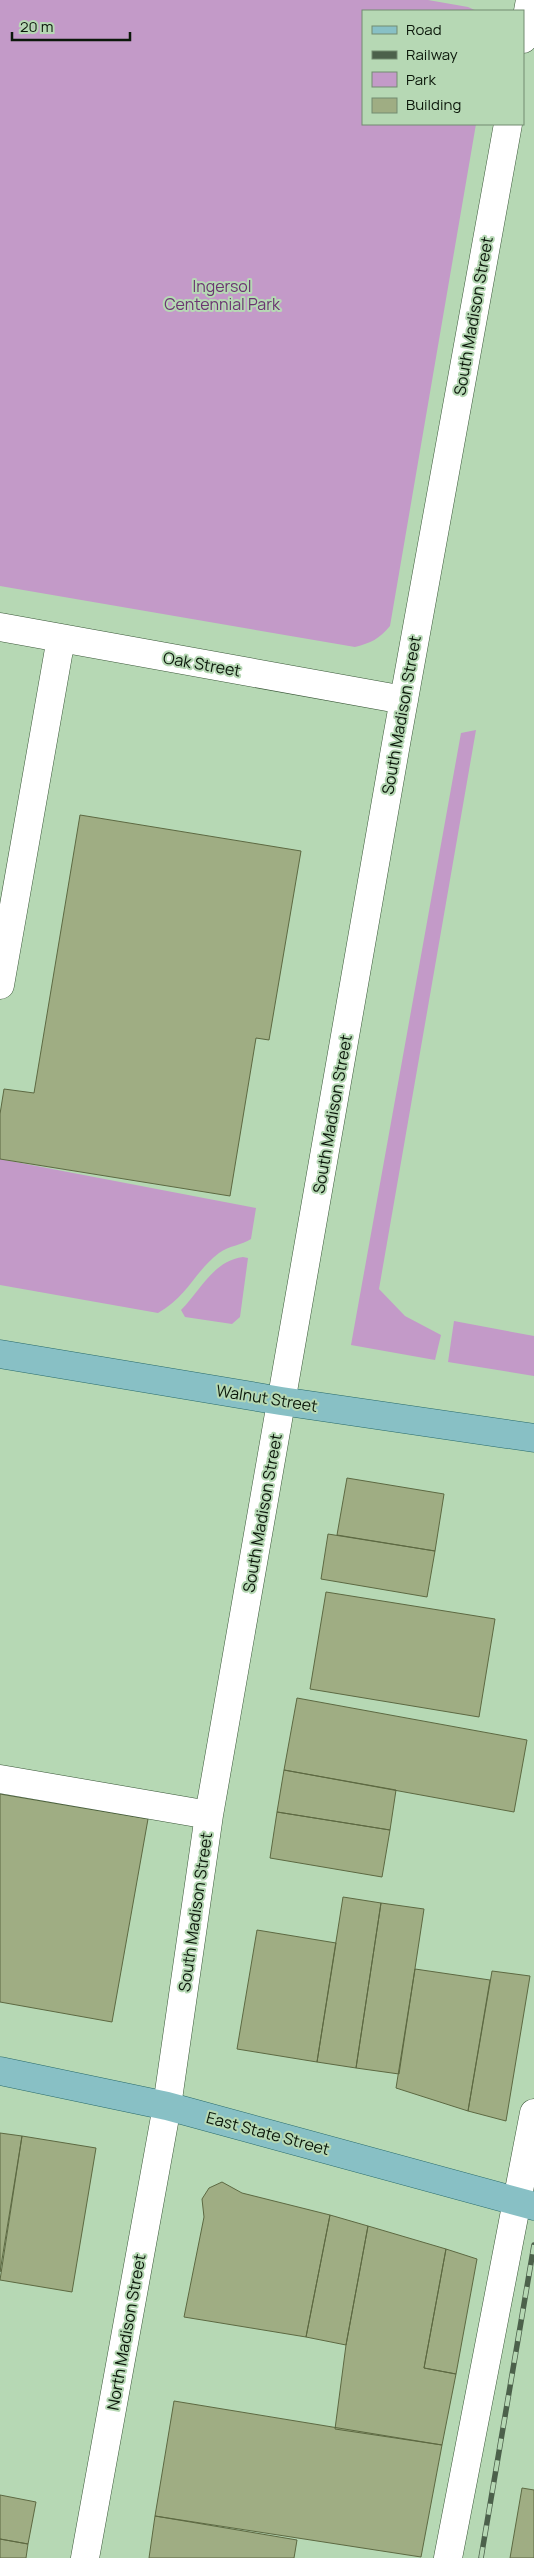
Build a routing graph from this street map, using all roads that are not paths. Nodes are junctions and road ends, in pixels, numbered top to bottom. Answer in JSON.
{"nodes":[{"id":1,"x":530,"y":0,"type":"edge"},
{"id":2,"x":524,"y":33,"type":"edge"},
{"id":3,"x":508,"y":125,"type":"edge"},
{"id":4,"x":0,"y":627,"type":"edge"},
{"id":5,"x":61,"y":638,"type":"junction"},
{"id":6,"x":404,"y":700,"type":"junction"},
{"id":7,"x":0,"y":985,"type":"edge"},
{"id":8,"x":0,"y":1354,"type":"edge"},
{"id":9,"x":281,"y":1401,"type":"junction"},
{"id":10,"x":534,"y":1438,"type":"edge"},
{"id":11,"x":0,"y":1779,"type":"edge"},
{"id":12,"x":209,"y":1815,"type":"junction"},
{"id":13,"x":0,"y":2071,"type":"edge"},
{"id":14,"x":167,"y":2106,"type":"junction"},
{"id":15,"x":534,"y":2113,"type":"edge"},
{"id":16,"x":526,"y":2203,"type":"edge"},
{"id":17,"x":85,"y":2558,"type":"edge"},
{"id":18,"x":448,"y":2558,"type":"edge"}],
"edges":[{"from":1,"to":2,"type":"street"},
{"from":3,"to":6,"type":"street","name":"South Madison Street"},
{"from":4,"to":5,"type":"street","name":"Oak Street"},
{"from":5,"to":6,"type":"street","name":"Oak Street"},
{"from":5,"to":7,"type":"street"},
{"from":6,"to":9,"type":"street","name":"South Madison Street"},
{"from":8,"to":9,"type":"main road","name":"Walnut Street"},
{"from":9,"to":10,"type":"main road","name":"Walnut Street"},
{"from":9,"to":12,"type":"street","name":"South Madison Street"},
{"from":11,"to":12,"type":"street"},
{"from":12,"to":14,"type":"street","name":"South Madison Street"},
{"from":13,"to":14,"type":"main road","name":"East State Street"},
{"from":14,"to":16,"type":"main road","name":"East State Street"},
{"from":14,"to":17,"type":"street","name":"North Madison Street"},
{"from":15,"to":16,"type":"street"},
{"from":16,"to":18,"type":"street"}]}
